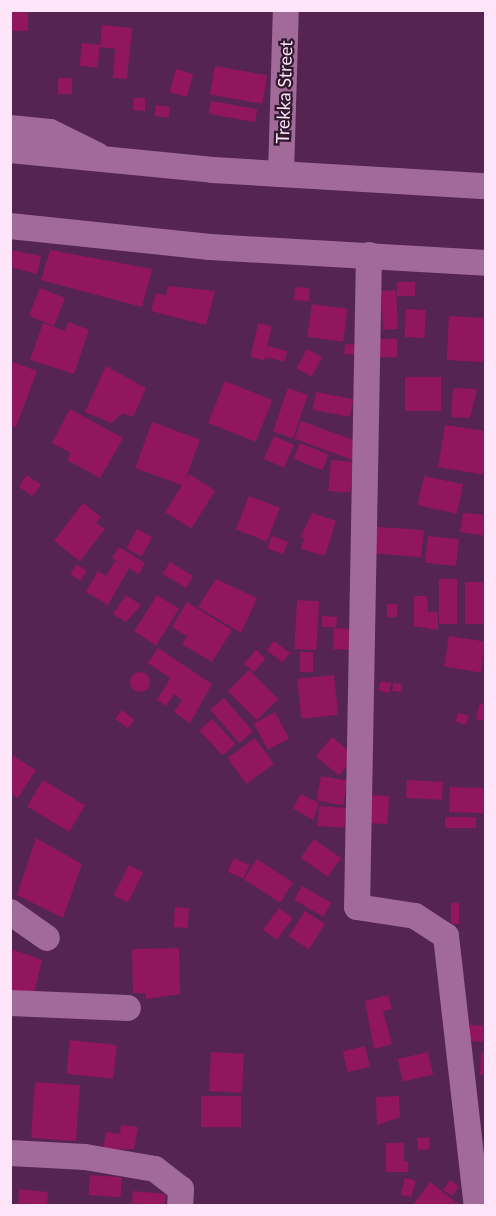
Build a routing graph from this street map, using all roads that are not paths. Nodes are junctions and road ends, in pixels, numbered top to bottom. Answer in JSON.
{"nodes":[{"id":1,"x":286,"y":10,"type":"edge"},
{"id":2,"x":10,"y":128,"type":"edge"},
{"id":3,"x":10,"y":150,"type":"edge"},
{"id":4,"x":105,"y":160,"type":"junction"},
{"id":5,"x":281,"y":174,"type":"junction"},
{"id":6,"x":486,"y":186,"type":"edge"},
{"id":7,"x":10,"y":226,"type":"edge"},
{"id":8,"x":369,"y":255,"type":"junction"},
{"id":9,"x":486,"y":263,"type":"edge"},
{"id":10,"x":10,"y":912,"type":"edge"},
{"id":11,"x":47,"y":938,"type":"dead end"},
{"id":12,"x":10,"y":1002,"type":"edge"},
{"id":13,"x":128,"y":1008,"type":"dead end"},
{"id":14,"x":10,"y":1153,"type":"edge"},
{"id":15,"x":180,"y":1206,"type":"edge"},
{"id":16,"x":477,"y":1206,"type":"edge"}],
"edges":[{"from":1,"to":5,"type":"street","name":"Trekka Street"},
{"from":2,"to":4,"type":"street"},
{"from":3,"to":4,"type":"street"},
{"from":4,"to":5,"type":"street"},
{"from":5,"to":6,"type":"street"},
{"from":7,"to":8,"type":"street"},
{"from":8,"to":9,"type":"street"},
{"from":8,"to":16,"type":"street"},
{"from":10,"to":11,"type":"street"},
{"from":12,"to":13,"type":"street"},
{"from":14,"to":15,"type":"street"}]}
